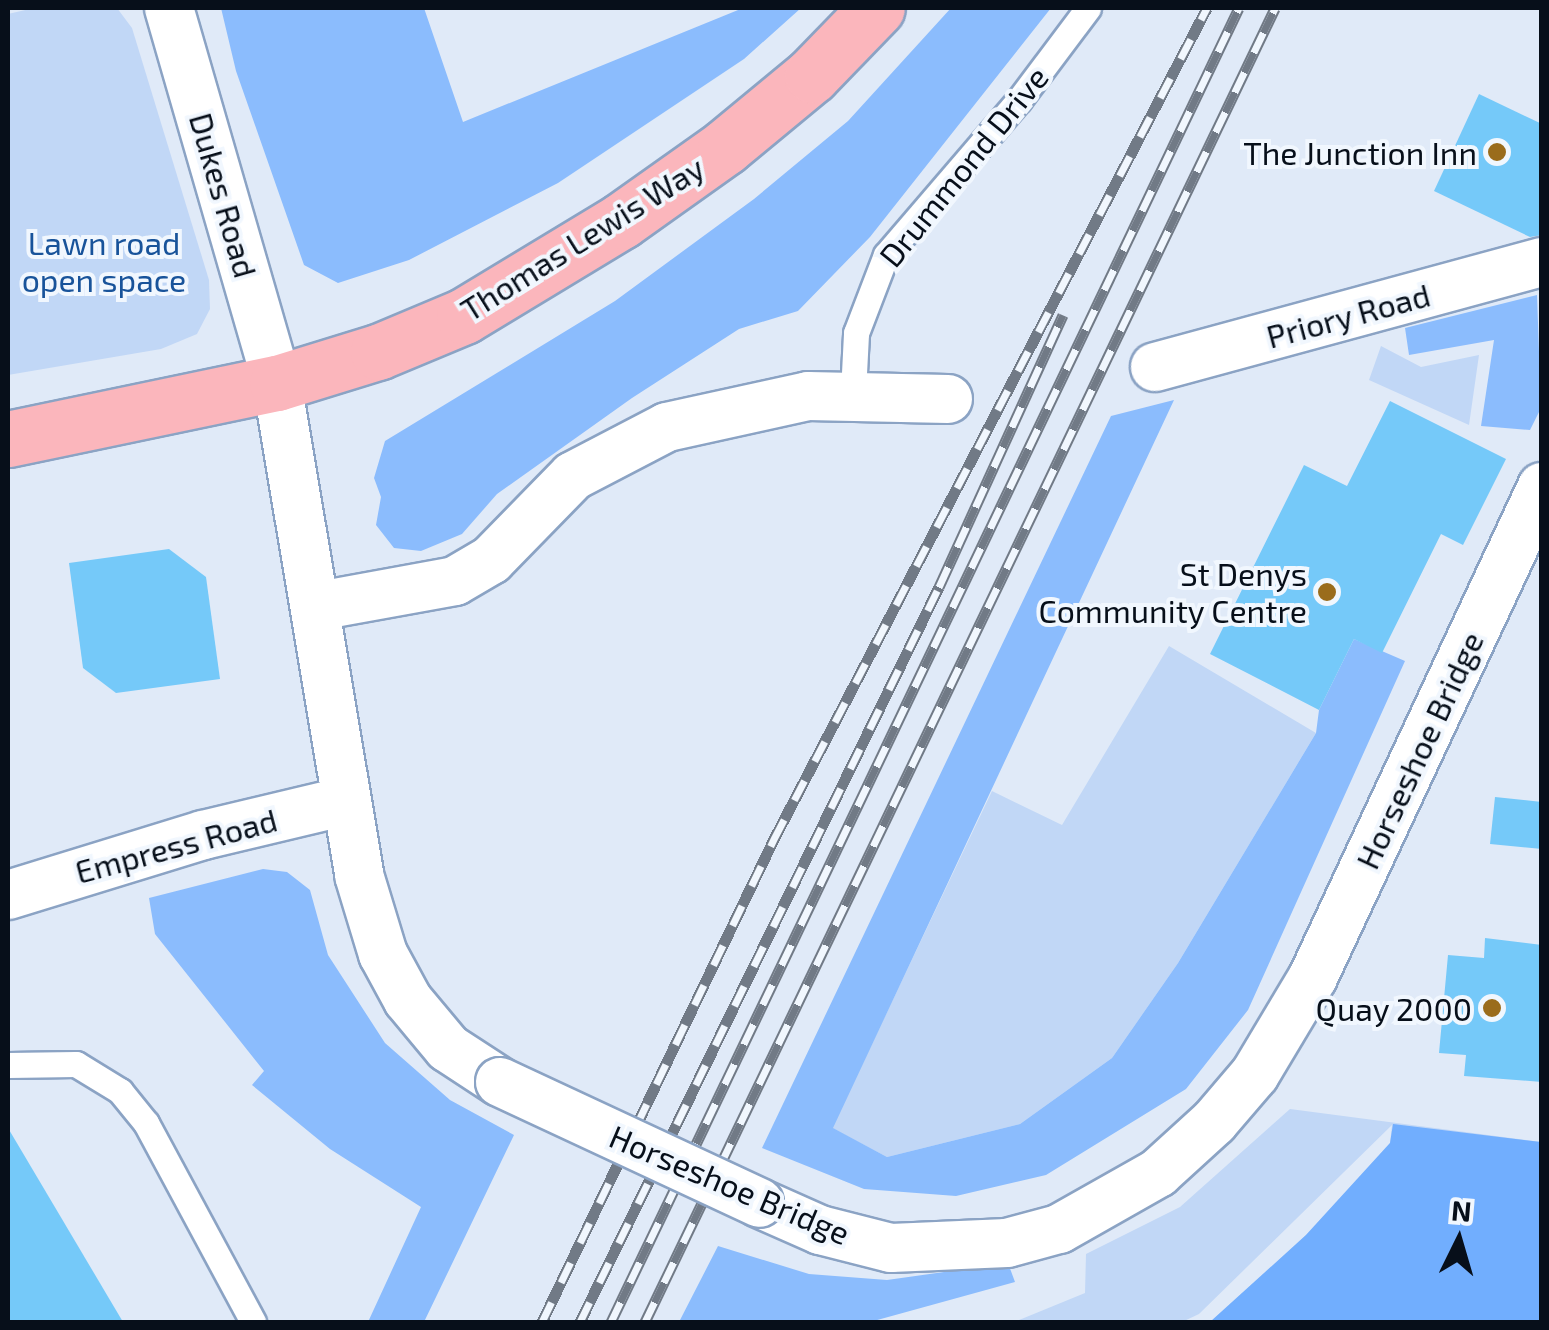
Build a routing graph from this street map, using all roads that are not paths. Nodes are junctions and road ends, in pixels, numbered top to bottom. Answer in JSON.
{"nodes":[{"id":1,"x":169,"y":8,"type":"edge"},
{"id":2,"x":876,"y":8,"type":"edge"},
{"id":3,"x":1088,"y":8,"type":"edge"},
{"id":4,"x":1542,"y":262,"type":"edge"},
{"id":5,"x":1155,"y":366,"type":"dead end"},
{"id":6,"x":277,"y":383,"type":"junction"},
{"id":7,"x":853,"y":393,"type":"junction"},
{"id":8,"x":948,"y":400,"type":"dead end"},
{"id":9,"x":8,"y":439,"type":"edge"},
{"id":10,"x":1542,"y":487,"type":"edge"},
{"id":11,"x":318,"y":606,"type":"junction"},
{"id":12,"x":346,"y":801,"type":"junction"},
{"id":13,"x":8,"y":894,"type":"edge"},
{"id":14,"x":8,"y":1065,"type":"edge"},
{"id":15,"x":252,"y":1322,"type":"edge"}],
"edges":[{"from":1,"to":6,"type":"street","name":"Dukes Road"},
{"from":2,"to":6,"type":"main road","name":"Thomas Lewis Way"},
{"from":3,"to":7,"type":"lane","name":"Drummond Drive"},
{"from":4,"to":5,"type":"street","name":"Priory Road"},
{"from":6,"to":9,"type":"main road","name":"Thomas Lewis Way"},
{"from":6,"to":11,"type":"street","name":"Horseshoe Bridge"},
{"from":7,"to":8,"type":"street"},
{"from":7,"to":11,"type":"street"},
{"from":10,"to":12,"type":"street","name":"Horseshoe Bridge","bridge":true},
{"from":11,"to":12,"type":"street","name":"Horseshoe Bridge"},
{"from":12,"to":13,"type":"street","name":"Empress Road"},
{"from":14,"to":15,"type":"lane"}]}
